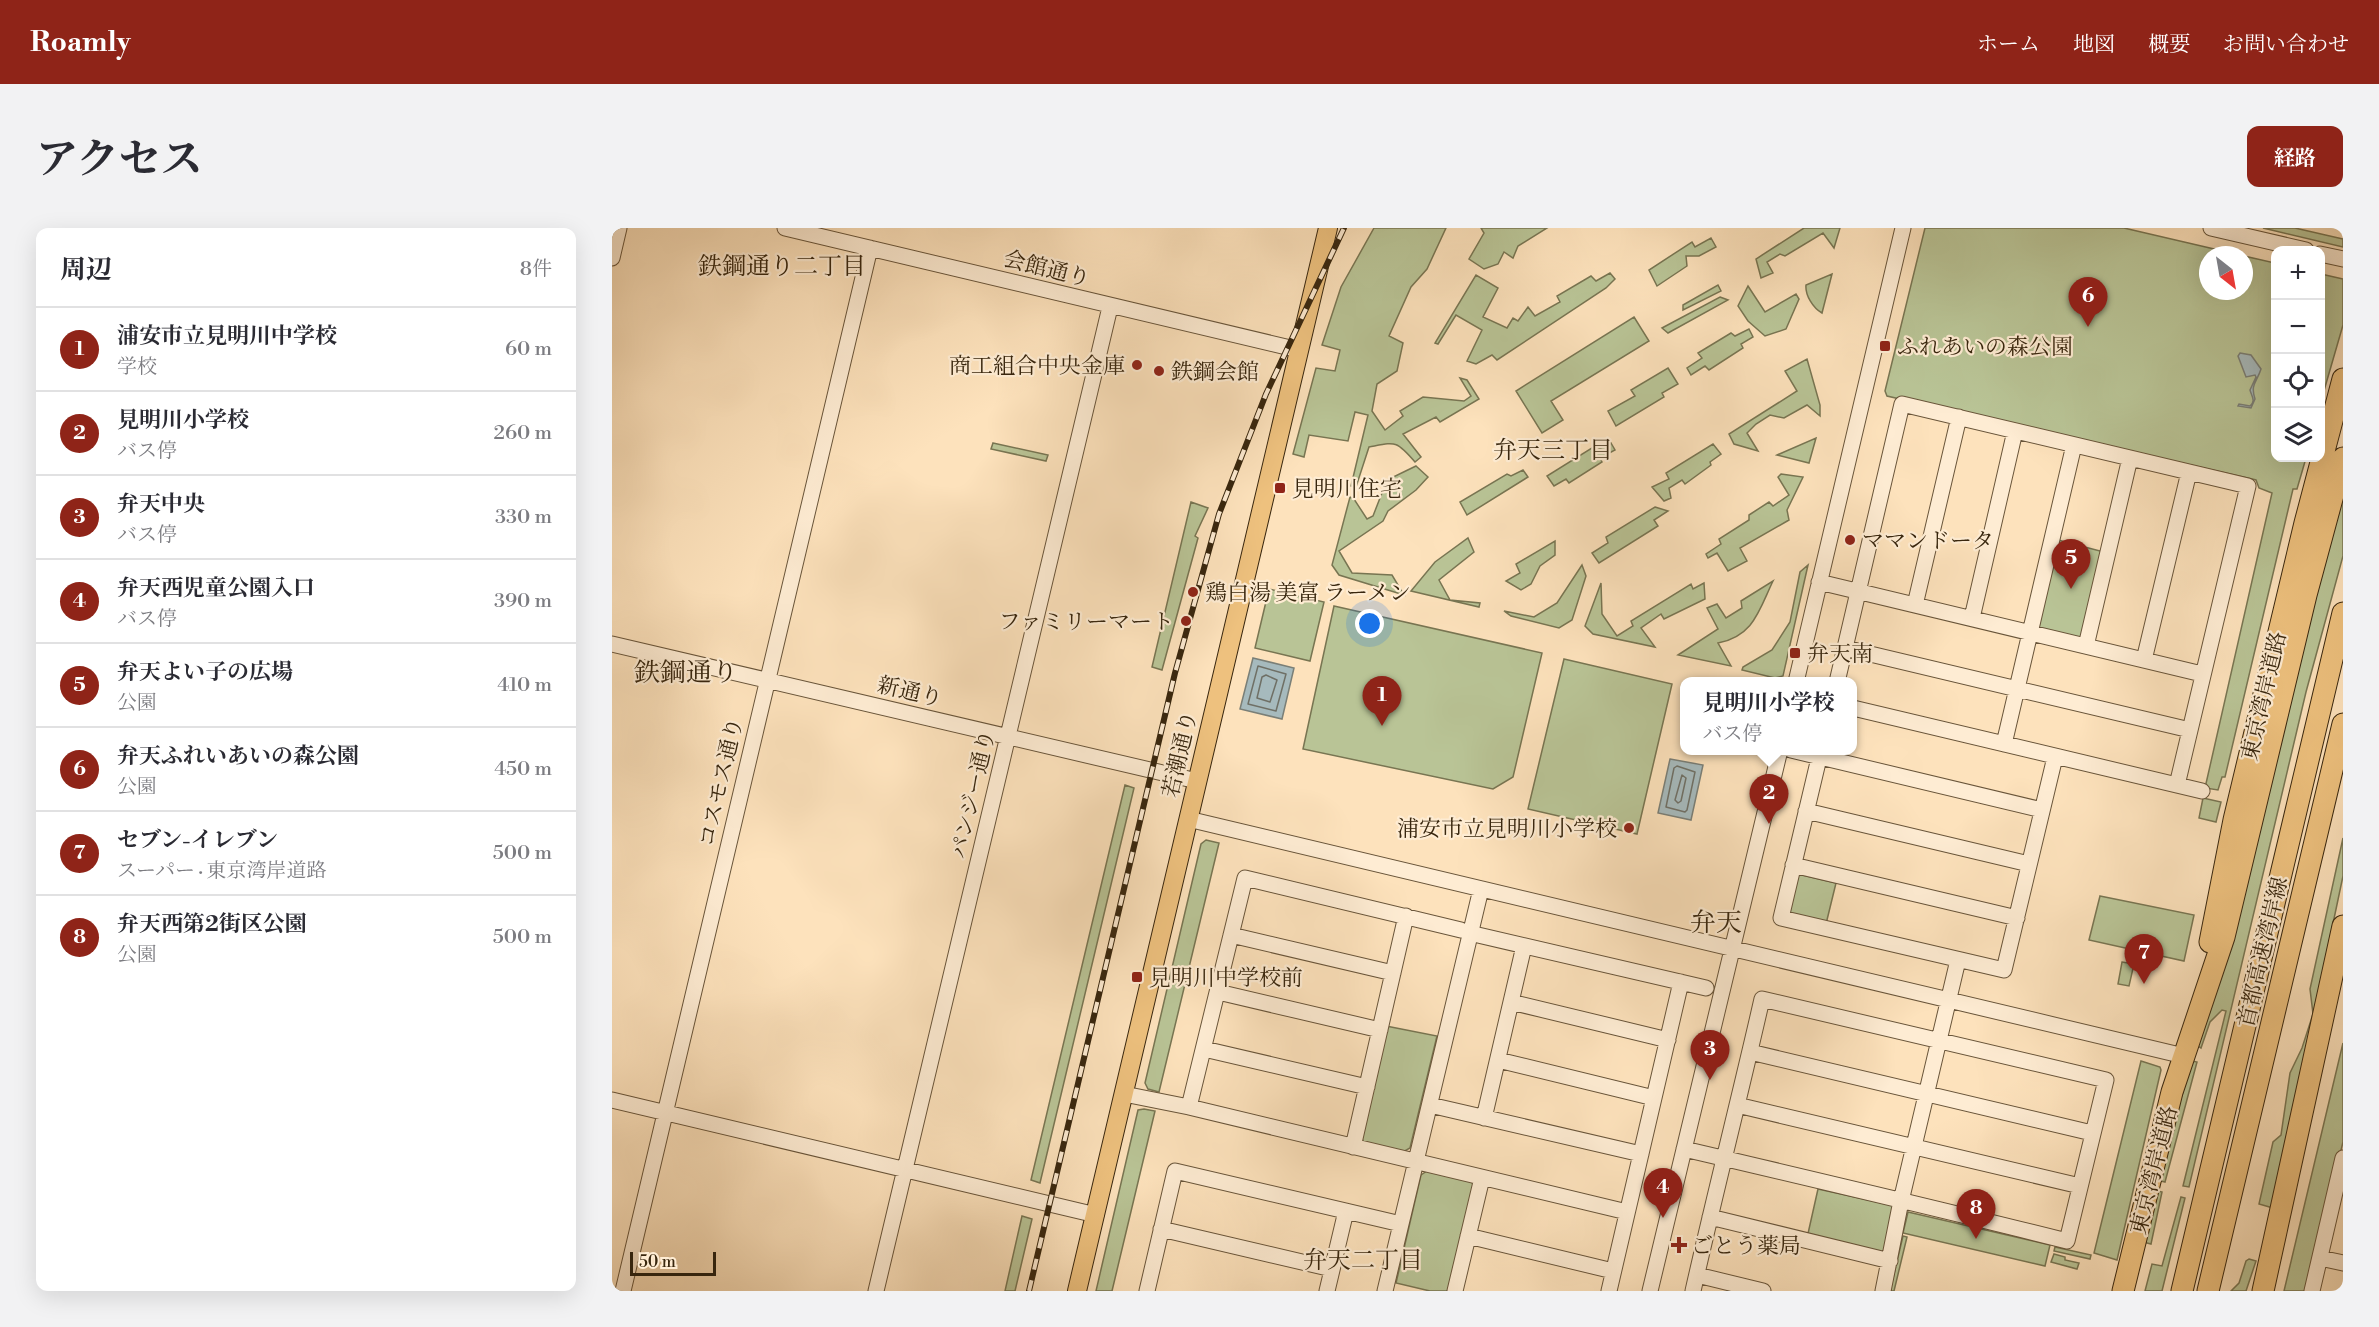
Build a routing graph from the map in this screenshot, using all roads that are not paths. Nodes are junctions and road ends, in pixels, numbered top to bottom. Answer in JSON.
{"nodes":[{"id":1,"x":619,"y":228,"type":"edge"},
{"id":2,"x":785,"y":228,"type":"edge"},
{"id":3,"x":1328,"y":228,"type":"edge"},
{"id":4,"x":1903,"y":228,"type":"edge"},
{"id":5,"x":2211,"y":228,"type":"edge"},
{"id":6,"x":2289,"y":246,"type":"edge"},
{"id":7,"x":870,"y":248,"type":"junction"},
{"id":8,"x":2325,"y":255,"type":"edge"},
{"id":9,"x":612,"y":258,"type":"edge"},
{"id":10,"x":2343,"y":259,"type":"edge"},
{"id":11,"x":1110,"y":307,"type":"junction"},
{"id":12,"x":1299,"y":350,"type":"junction"},
{"id":13,"x":2343,"y":380,"type":"edge"},
{"id":14,"x":1959,"y":417,"type":"junction"},
{"id":15,"x":2015,"y":431,"type":"junction"},
{"id":16,"x":2074,"y":445,"type":"junction"},
{"id":17,"x":2130,"y":458,"type":"junction"},
{"id":18,"x":2343,"y":458,"type":"edge"},
{"id":19,"x":2343,"y":470,"type":"edge"},
{"id":20,"x":2189,"y":472,"type":"junction"},
{"id":21,"x":2332,"y":497,"type":"junction"},
{"id":22,"x":1819,"y":582,"type":"junction"},
{"id":23,"x":1858,"y":591,"type":"junction"},
{"id":24,"x":1915,"y":605,"type":"junction"},
{"id":25,"x":2343,"y":613,"type":"edge"},
{"id":26,"x":1972,"y":618,"type":"junction"},
{"id":27,"x":2030,"y":633,"type":"junction"},
{"id":28,"x":612,"y":644,"type":"edge"},
{"id":29,"x":2086,"y":646,"type":"junction"},
{"id":30,"x":1845,"y":648,"type":"junction"},
{"id":31,"x":2144,"y":660,"type":"junction"},
{"id":32,"x":2202,"y":674,"type":"junction"},
{"id":33,"x":1797,"y":677,"type":"edge"},
{"id":34,"x":1838,"y":677,"type":"edge"},
{"id":35,"x":767,"y":681,"type":"junction"},
{"id":36,"x":2016,"y":688,"type":"junction"},
{"id":37,"x":1857,"y":709,"type":"edge"},
{"id":38,"x":2343,"y":724,"type":"edge"},
{"id":39,"x":2190,"y":730,"type":"junction"},
{"id":40,"x":1008,"y":738,"type":"junction"},
{"id":41,"x":2004,"y":744,"type":"junction"},
{"id":42,"x":1779,"y":755,"type":"edge"},
{"id":43,"x":1808,"y":755,"type":"edge"},
{"id":44,"x":2055,"y":757,"type":"junction"},
{"id":45,"x":1819,"y":758,"type":"junction"},
{"id":46,"x":1197,"y":781,"type":"junction"},
{"id":47,"x":2177,"y":785,"type":"junction"},
{"id":48,"x":2202,"y":791,"type":"dead end"},
{"id":49,"x":2042,"y":810,"type":"junction"},
{"id":50,"x":1806,"y":811,"type":"junction"},
{"id":51,"x":1188,"y":819,"type":"junction"},
{"id":52,"x":2030,"y":864,"type":"junction"},
{"id":53,"x":1793,"y":865,"type":"junction"},
{"id":54,"x":1480,"y":889,"type":"junction"},
{"id":55,"x":1406,"y":916,"type":"junction"},
{"id":56,"x":2017,"y":918,"type":"junction"},
{"id":57,"x":2343,"y":926,"type":"edge"},
{"id":58,"x":1461,"y":930,"type":"dead end"},
{"id":59,"x":1232,"y":935,"type":"junction"},
{"id":60,"x":1478,"y":935,"type":"dead end"},
{"id":61,"x":1524,"y":946,"type":"junction"},
{"id":62,"x":1732,"y":948,"type":"junction"},
{"id":63,"x":1958,"y":960,"type":"junction"},
{"id":64,"x":1393,"y":973,"type":"junction"},
{"id":65,"x":1681,"y":982,"type":"junction"},
{"id":66,"x":2343,"y":982,"type":"edge"},
{"id":67,"x":1706,"y":988,"type":"dead end"},
{"id":68,"x":1218,"y":992,"type":"junction"},
{"id":69,"x":1949,"y":999,"type":"junction"},
{"id":70,"x":1511,"y":1002,"type":"junction"},
{"id":71,"x":2198,"y":1017,"type":"junction"},
{"id":72,"x":1380,"y":1030,"type":"junction"},
{"id":73,"x":1668,"y":1040,"type":"junction"},
{"id":74,"x":1940,"y":1041,"type":"junction"},
{"id":75,"x":1204,"y":1049,"type":"junction"},
{"id":76,"x":1750,"y":1052,"type":"junction"},
{"id":77,"x":2184,"y":1056,"type":"junction"},
{"id":78,"x":1498,"y":1060,"type":"junction"},
{"id":79,"x":1367,"y":1087,"type":"junction"},
{"id":80,"x":1927,"y":1093,"type":"junction"},
{"id":81,"x":1124,"y":1094,"type":"junction"},
{"id":82,"x":1654,"y":1098,"type":"junction"},
{"id":83,"x":612,"y":1100,"type":"edge"},
{"id":84,"x":1737,"y":1105,"type":"junction"},
{"id":85,"x":1430,"y":1106,"type":"junction"},
{"id":86,"x":1189,"y":1107,"type":"junction"},
{"id":87,"x":666,"y":1112,"type":"junction"},
{"id":88,"x":2301,"y":1117,"type":"junction"},
{"id":89,"x":1484,"y":1118,"type":"junction"},
{"id":90,"x":2092,"y":1133,"type":"junction"},
{"id":91,"x":1353,"y":1147,"type":"junction"},
{"id":92,"x":1914,"y":1147,"type":"junction"},
{"id":93,"x":1684,"y":1149,"type":"junction"},
{"id":94,"x":1641,"y":1154,"type":"junction"},
{"id":95,"x":2343,"y":1158,"type":"edge"},
{"id":96,"x":1724,"y":1159,"type":"junction"},
{"id":97,"x":1415,"y":1161,"type":"junction"},
{"id":98,"x":905,"y":1170,"type":"junction"},
{"id":99,"x":1482,"y":1178,"type":"junction"},
{"id":100,"x":2080,"y":1186,"type":"junction"},
{"id":101,"x":1901,"y":1201,"type":"junction"},
{"id":102,"x":2338,"y":1204,"type":"edge"},
{"id":103,"x":1346,"y":1211,"type":"junction"},
{"id":104,"x":1627,"y":1212,"type":"junction"},
{"id":105,"x":1096,"y":1215,"type":"junction"},
{"id":106,"x":1710,"y":1217,"type":"junction"},
{"id":107,"x":1401,"y":1224,"type":"junction"},
{"id":108,"x":1161,"y":1229,"type":"junction"},
{"id":109,"x":1468,"y":1236,"type":"junction"},
{"id":110,"x":2320,"y":1258,"type":"junction"},
{"id":111,"x":1890,"y":1261,"type":"junction"},
{"id":112,"x":2343,"y":1263,"type":"edge"},
{"id":113,"x":1332,"y":1269,"type":"junction"},
{"id":114,"x":1613,"y":1271,"type":"junction"},
{"id":115,"x":1697,"y":1275,"type":"junction"},
{"id":116,"x":1152,"y":1290,"type":"edge"},
{"id":117,"x":623,"y":1291,"type":"edge"},
{"id":118,"x":876,"y":1291,"type":"edge"},
{"id":119,"x":1077,"y":1291,"type":"edge"},
{"id":120,"x":1327,"y":1291,"type":"edge"},
{"id":121,"x":1385,"y":1291,"type":"edge"},
{"id":122,"x":1455,"y":1291,"type":"edge"},
{"id":123,"x":1609,"y":1291,"type":"edge"},
{"id":124,"x":1650,"y":1291,"type":"edge"},
{"id":125,"x":1693,"y":1291,"type":"edge"},
{"id":126,"x":1763,"y":1291,"type":"edge"},
{"id":127,"x":1883,"y":1291,"type":"edge"},
{"id":128,"x":2123,"y":1291,"type":"edge"},
{"id":129,"x":2182,"y":1291,"type":"edge"},
{"id":130,"x":2208,"y":1291,"type":"edge"},
{"id":131,"x":2263,"y":1291,"type":"edge"},
{"id":132,"x":2312,"y":1291,"type":"edge"}],
"edges":[{"from":1,"to":9,"type":"street"},
{"from":2,"to":7,"type":"street","name":"会館通り"},
{"from":3,"to":12,"type":"main road","name":"若潮通り"},
{"from":4,"to":22,"type":"street"},
{"from":5,"to":6,"type":"street"},
{"from":7,"to":11,"type":"street","name":"会館通り"},
{"from":7,"to":35,"type":"street","name":"コスモス通り"},
{"from":8,"to":10,"type":"street"},
{"from":11,"to":12,"type":"street","name":"会館通り"},
{"from":11,"to":40,"type":"street","name":"パンジー通り"},
{"from":12,"to":46,"type":"main road","name":"若潮通り"},
{"from":13,"to":71,"type":"highway","name":"東京湾岸道路"},
{"from":14,"to":15,"type":"street"},
{"from":14,"to":23,"type":"street"},
{"from":14,"to":24,"type":"street"},
{"from":15,"to":16,"type":"street"},
{"from":15,"to":26,"type":"street"},
{"from":16,"to":17,"type":"street"},
{"from":16,"to":27,"type":"street"},
{"from":17,"to":20,"type":"street"},
{"from":17,"to":29,"type":"street"},
{"from":18,"to":21,"type":"highway","name":"東京湾岸道路"},
{"from":19,"to":21,"type":"highway"},
{"from":20,"to":31,"type":"street"},
{"from":20,"to":32,"type":"street"},
{"from":21,"to":71,"type":"highway","name":"東京湾岸道路"},
{"from":22,"to":23,"type":"street"},
{"from":22,"to":33,"type":"street"},
{"from":23,"to":24,"type":"street"},
{"from":23,"to":30,"type":"street"},
{"from":24,"to":26,"type":"street"},
{"from":25,"to":129,"type":"highway","name":"首都高速湾岸線"},
{"from":26,"to":27,"type":"street"},
{"from":27,"to":29,"type":"street"},
{"from":27,"to":36,"type":"street"},
{"from":28,"to":35,"type":"street","name":"新通り"},
{"from":29,"to":31,"type":"street"},
{"from":30,"to":34,"type":"street"},
{"from":30,"to":36,"type":"street"},
{"from":31,"to":32,"type":"street"},
{"from":32,"to":39,"type":"street"},
{"from":35,"to":40,"type":"street","name":"新通り"},
{"from":35,"to":87,"type":"street","name":"コスモス通り"},
{"from":36,"to":39,"type":"street"},
{"from":36,"to":41,"type":"street"},
{"from":37,"to":41,"type":"street"},
{"from":38,"to":130,"type":"highway","name":"首都高速湾岸線"},
{"from":39,"to":47,"type":"street"},
{"from":40,"to":46,"type":"street","name":"新通り"},
{"from":40,"to":98,"type":"street","name":"パンジー通り"},
{"from":41,"to":44,"type":"street"},
{"from":42,"to":62,"type":"street"},
{"from":43,"to":45,"type":"street"},
{"from":44,"to":47,"type":"street"},
{"from":44,"to":49,"type":"street"},
{"from":45,"to":49,"type":"street"},
{"from":45,"to":50,"type":"street"},
{"from":46,"to":51,"type":"main road","name":"若潮通り"},
{"from":47,"to":48,"type":"street"},
{"from":49,"to":52,"type":"street"},
{"from":50,"to":52,"type":"street"},
{"from":50,"to":53,"type":"street"},
{"from":51,"to":54,"type":"street"},
{"from":51,"to":81,"type":"main road","name":"若潮通り"},
{"from":52,"to":56,"type":"street"},
{"from":53,"to":56,"type":"street"},
{"from":53,"to":63,"type":"street"},
{"from":54,"to":62,"type":"street"},
{"from":54,"to":85,"type":"street"},
{"from":55,"to":58,"type":"street"},
{"from":55,"to":59,"type":"street"},
{"from":55,"to":64,"type":"street"},
{"from":56,"to":63,"type":"street"},
{"from":57,"to":88,"type":"highway"},
{"from":59,"to":64,"type":"street"},
{"from":59,"to":68,"type":"street"},
{"from":60,"to":61,"type":"street"},
{"from":61,"to":65,"type":"street"},
{"from":61,"to":70,"type":"street"},
{"from":62,"to":69,"type":"street"},
{"from":62,"to":93,"type":"street"},
{"from":63,"to":69,"type":"street"},
{"from":64,"to":72,"type":"street"},
{"from":65,"to":67,"type":"street"},
{"from":65,"to":73,"type":"street"},
{"from":66,"to":88,"type":"highway"},
{"from":68,"to":72,"type":"street"},
{"from":68,"to":75,"type":"street"},
{"from":69,"to":74,"type":"street"},
{"from":69,"to":77,"type":"street"},
{"from":70,"to":73,"type":"street"},
{"from":70,"to":78,"type":"street"},
{"from":71,"to":77,"type":"highway","name":"東京湾岸道路"},
{"from":72,"to":79,"type":"street"},
{"from":73,"to":82,"type":"street"},
{"from":74,"to":76,"type":"street"},
{"from":74,"to":80,"type":"street"},
{"from":74,"to":90,"type":"street"},
{"from":75,"to":79,"type":"street"},
{"from":75,"to":86,"type":"street"},
{"from":76,"to":80,"type":"street"},
{"from":76,"to":84,"type":"street"},
{"from":77,"to":128,"type":"highway","name":"東京湾岸道路"},
{"from":78,"to":82,"type":"street"},
{"from":78,"to":89,"type":"street"},
{"from":79,"to":91,"type":"street"},
{"from":80,"to":90,"type":"street"},
{"from":80,"to":92,"type":"street"},
{"from":81,"to":86,"type":"street"},
{"from":81,"to":105,"type":"main road","name":"若潮通り"},
{"from":82,"to":94,"type":"street"},
{"from":83,"to":87,"type":"street"},
{"from":84,"to":92,"type":"street"},
{"from":84,"to":96,"type":"street"},
{"from":85,"to":89,"type":"street"},
{"from":85,"to":97,"type":"street"},
{"from":86,"to":91,"type":"street"},
{"from":87,"to":98,"type":"street"},
{"from":87,"to":117,"type":"street","name":"コスモス通り"},
{"from":88,"to":131,"type":"highway"},
{"from":89,"to":94,"type":"street"},
{"from":90,"to":100,"type":"street"},
{"from":91,"to":97,"type":"street"},
{"from":92,"to":100,"type":"street"},
{"from":92,"to":101,"type":"street"},
{"from":93,"to":96,"type":"street"},
{"from":93,"to":124,"type":"street"},
{"from":94,"to":104,"type":"street"},
{"from":95,"to":102,"type":"street"},
{"from":96,"to":101,"type":"street"},
{"from":96,"to":106,"type":"street"},
{"from":97,"to":99,"type":"street"},
{"from":97,"to":107,"type":"street"},
{"from":98,"to":105,"type":"street"},
{"from":98,"to":118,"type":"street","name":"パンジー通り"},
{"from":99,"to":104,"type":"street"},
{"from":99,"to":109,"type":"street"},
{"from":100,"to":101,"type":"street"},
{"from":101,"to":111,"type":"street"},
{"from":102,"to":110,"type":"street"},
{"from":103,"to":107,"type":"street"},
{"from":103,"to":108,"type":"street"},
{"from":103,"to":113,"type":"street"},
{"from":104,"to":114,"type":"street"},
{"from":105,"to":119,"type":"main road","name":"若潮通り"},
{"from":106,"to":111,"type":"street"},
{"from":106,"to":115,"type":"street"},
{"from":107,"to":121,"type":"street"},
{"from":108,"to":113,"type":"street"},
{"from":108,"to":116,"type":"street"},
{"from":109,"to":114,"type":"street"},
{"from":109,"to":122,"type":"street"},
{"from":110,"to":112,"type":"street"},
{"from":110,"to":132,"type":"street"},
{"from":111,"to":127,"type":"street"},
{"from":113,"to":120,"type":"street"},
{"from":114,"to":123,"type":"street"},
{"from":115,"to":125,"type":"street"},
{"from":115,"to":126,"type":"street"}]}
